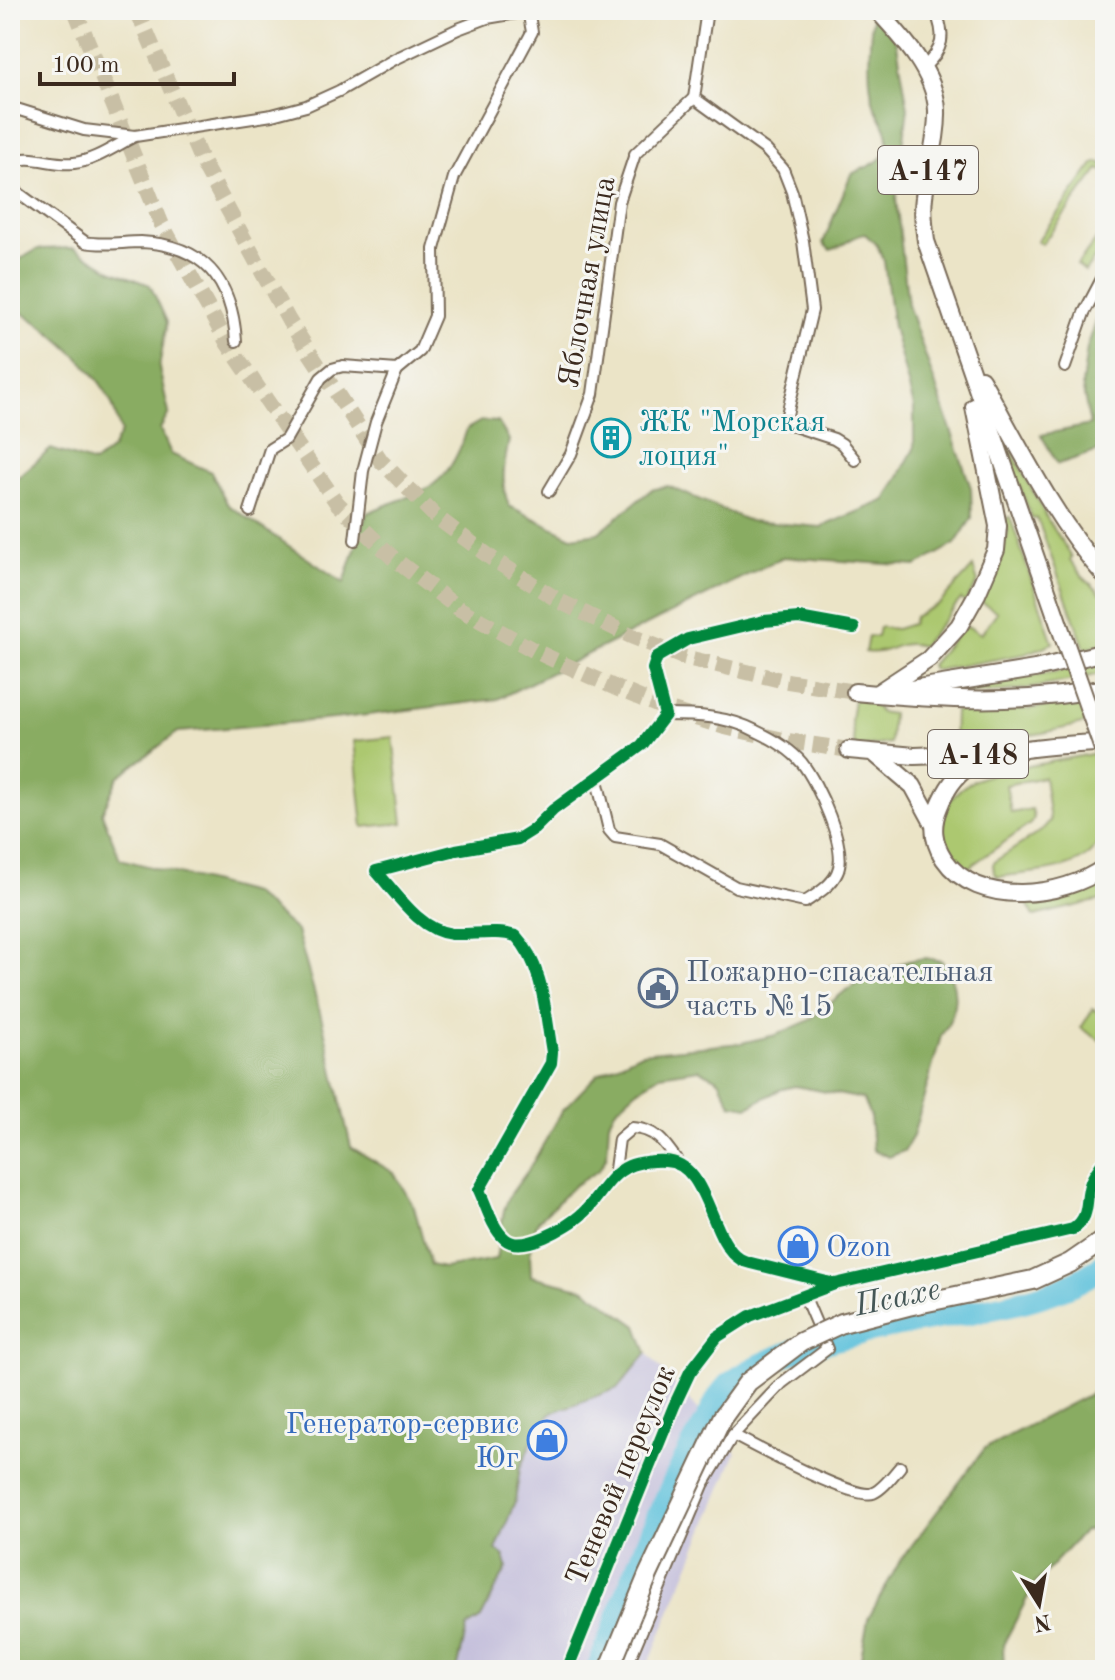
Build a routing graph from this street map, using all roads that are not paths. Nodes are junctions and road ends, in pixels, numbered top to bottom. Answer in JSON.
{"nodes":[{"id":1,"x":528,"y":10,"type":"edge"},
{"id":2,"x":707,"y":10,"type":"edge"},
{"id":3,"x":877,"y":10,"type":"edge"},
{"id":4,"x":935,"y":10,"type":"edge"},
{"id":5,"x":923,"y":68,"type":"junction"},
{"id":6,"x":694,"y":98,"type":"junction"},
{"id":7,"x":10,"y":107,"type":"edge"},
{"id":8,"x":135,"y":136,"type":"junction"},
{"id":9,"x":10,"y":162,"type":"edge"},
{"id":10,"x":10,"y":187,"type":"edge"},
{"id":11,"x":1105,"y":273,"type":"edge"},
{"id":12,"x":236,"y":341,"type":"dead end"},
{"id":13,"x":960,"y":343,"type":"junction"},
{"id":14,"x":1065,"y":367,"type":"dead end"},
{"id":15,"x":397,"y":370,"type":"junction"},
{"id":16,"x":855,"y":460,"type":"dead end"},
{"id":17,"x":549,"y":491,"type":"dead end"},
{"id":18,"x":250,"y":511,"type":"dead end"},
{"id":19,"x":355,"y":540,"type":"dead end"},
{"id":20,"x":1105,"y":576,"type":"edge"},
{"id":21,"x":854,"y":628,"type":"dead end"},
{"id":22,"x":1105,"y":652,"type":"edge"},
{"id":23,"x":1105,"y":688,"type":"edge"},
{"id":24,"x":855,"y":692,"type":"tunnel mouth"},
{"id":25,"x":876,"y":694,"type":"junction"},
{"id":26,"x":665,"y":715,"type":"junction"},
{"id":27,"x":1105,"y":730,"type":"edge"},
{"id":28,"x":1105,"y":742,"type":"edge"},
{"id":29,"x":849,"y":750,"type":"tunnel mouth"},
{"id":30,"x":1026,"y":750,"type":"junction"},
{"id":31,"x":874,"y":753,"type":"junction"},
{"id":32,"x":1105,"y":755,"type":"edge"},
{"id":33,"x":597,"y":780,"type":"junction"},
{"id":34,"x":933,"y":823,"type":"junction"},
{"id":35,"x":1105,"y":867,"type":"edge"},
{"id":36,"x":1105,"y":1159,"type":"edge"},
{"id":37,"x":678,"y":1162,"type":"junction"},
{"id":38,"x":614,"y":1177,"type":"junction"},
{"id":39,"x":1105,"y":1239,"type":"edge"},
{"id":40,"x":835,"y":1284,"type":"junction"},
{"id":41,"x":804,"y":1295,"type":"junction"},
{"id":42,"x":733,"y":1435,"type":"junction"},
{"id":43,"x":900,"y":1467,"type":"dead end"},
{"id":44,"x":567,"y":1670,"type":"edge"},
{"id":45,"x":609,"y":1670,"type":"edge"},
{"id":46,"x":625,"y":1670,"type":"edge"}],
"edges":[{"from":1,"to":8,"type":"street"},
{"from":1,"to":15,"type":"street"},
{"from":2,"to":6,"type":"street"},
{"from":3,"to":5,"type":"main road","number":"А-147"},
{"from":4,"to":5,"type":"street"},
{"from":5,"to":13,"type":"main road","number":"А-147"},
{"from":6,"to":16,"type":"street"},
{"from":6,"to":17,"type":"street","name":"Яблочная улица"},
{"from":7,"to":8,"type":"street"},
{"from":8,"to":9,"type":"street"},
{"from":10,"to":12,"type":"street"},
{"from":11,"to":14,"type":"street"},
{"from":13,"to":20,"type":"main road","number":"А-147"},
{"from":13,"to":25,"type":"main road"},
{"from":13,"to":32,"type":"main road","number":"А-147","bridge":true},
{"from":15,"to":18,"type":"street"},
{"from":15,"to":19,"type":"street"},
{"from":21,"to":26,"type":"street"},
{"from":22,"to":25,"type":"main road"},
{"from":23,"to":25,"type":"main road","number":"А-148"},
{"from":24,"to":25,"type":"main road","number":"А-148"},
{"from":26,"to":33,"type":"street"},
{"from":26,"to":33,"type":"street"},
{"from":27,"to":30,"type":"main road","number":"А-148"},
{"from":28,"to":30,"type":"main road"},
{"from":29,"to":31,"type":"main road","number":"А-148"},
{"from":30,"to":31,"type":"main road","number":"А-148"},
{"from":30,"to":34,"type":"main road"},
{"from":31,"to":34,"type":"main road"},
{"from":33,"to":38,"type":"street"},
{"from":34,"to":35,"type":"main road"},
{"from":36,"to":40,"type":"street","name":"Теневой переулок"},
{"from":37,"to":38,"type":"street"},
{"from":37,"to":38,"type":"street","name":"Теневой переулок"},
{"from":37,"to":40,"type":"street","name":"Теневой переулок"},
{"from":39,"to":45,"type":"highway","bridge":true},
{"from":40,"to":41,"type":"street","name":"Теневой переулок"},
{"from":41,"to":42,"type":"street"},
{"from":41,"to":44,"type":"street","name":"Теневой переулок"},
{"from":42,"to":43,"type":"street"},
{"from":42,"to":46,"type":"street"}]}
